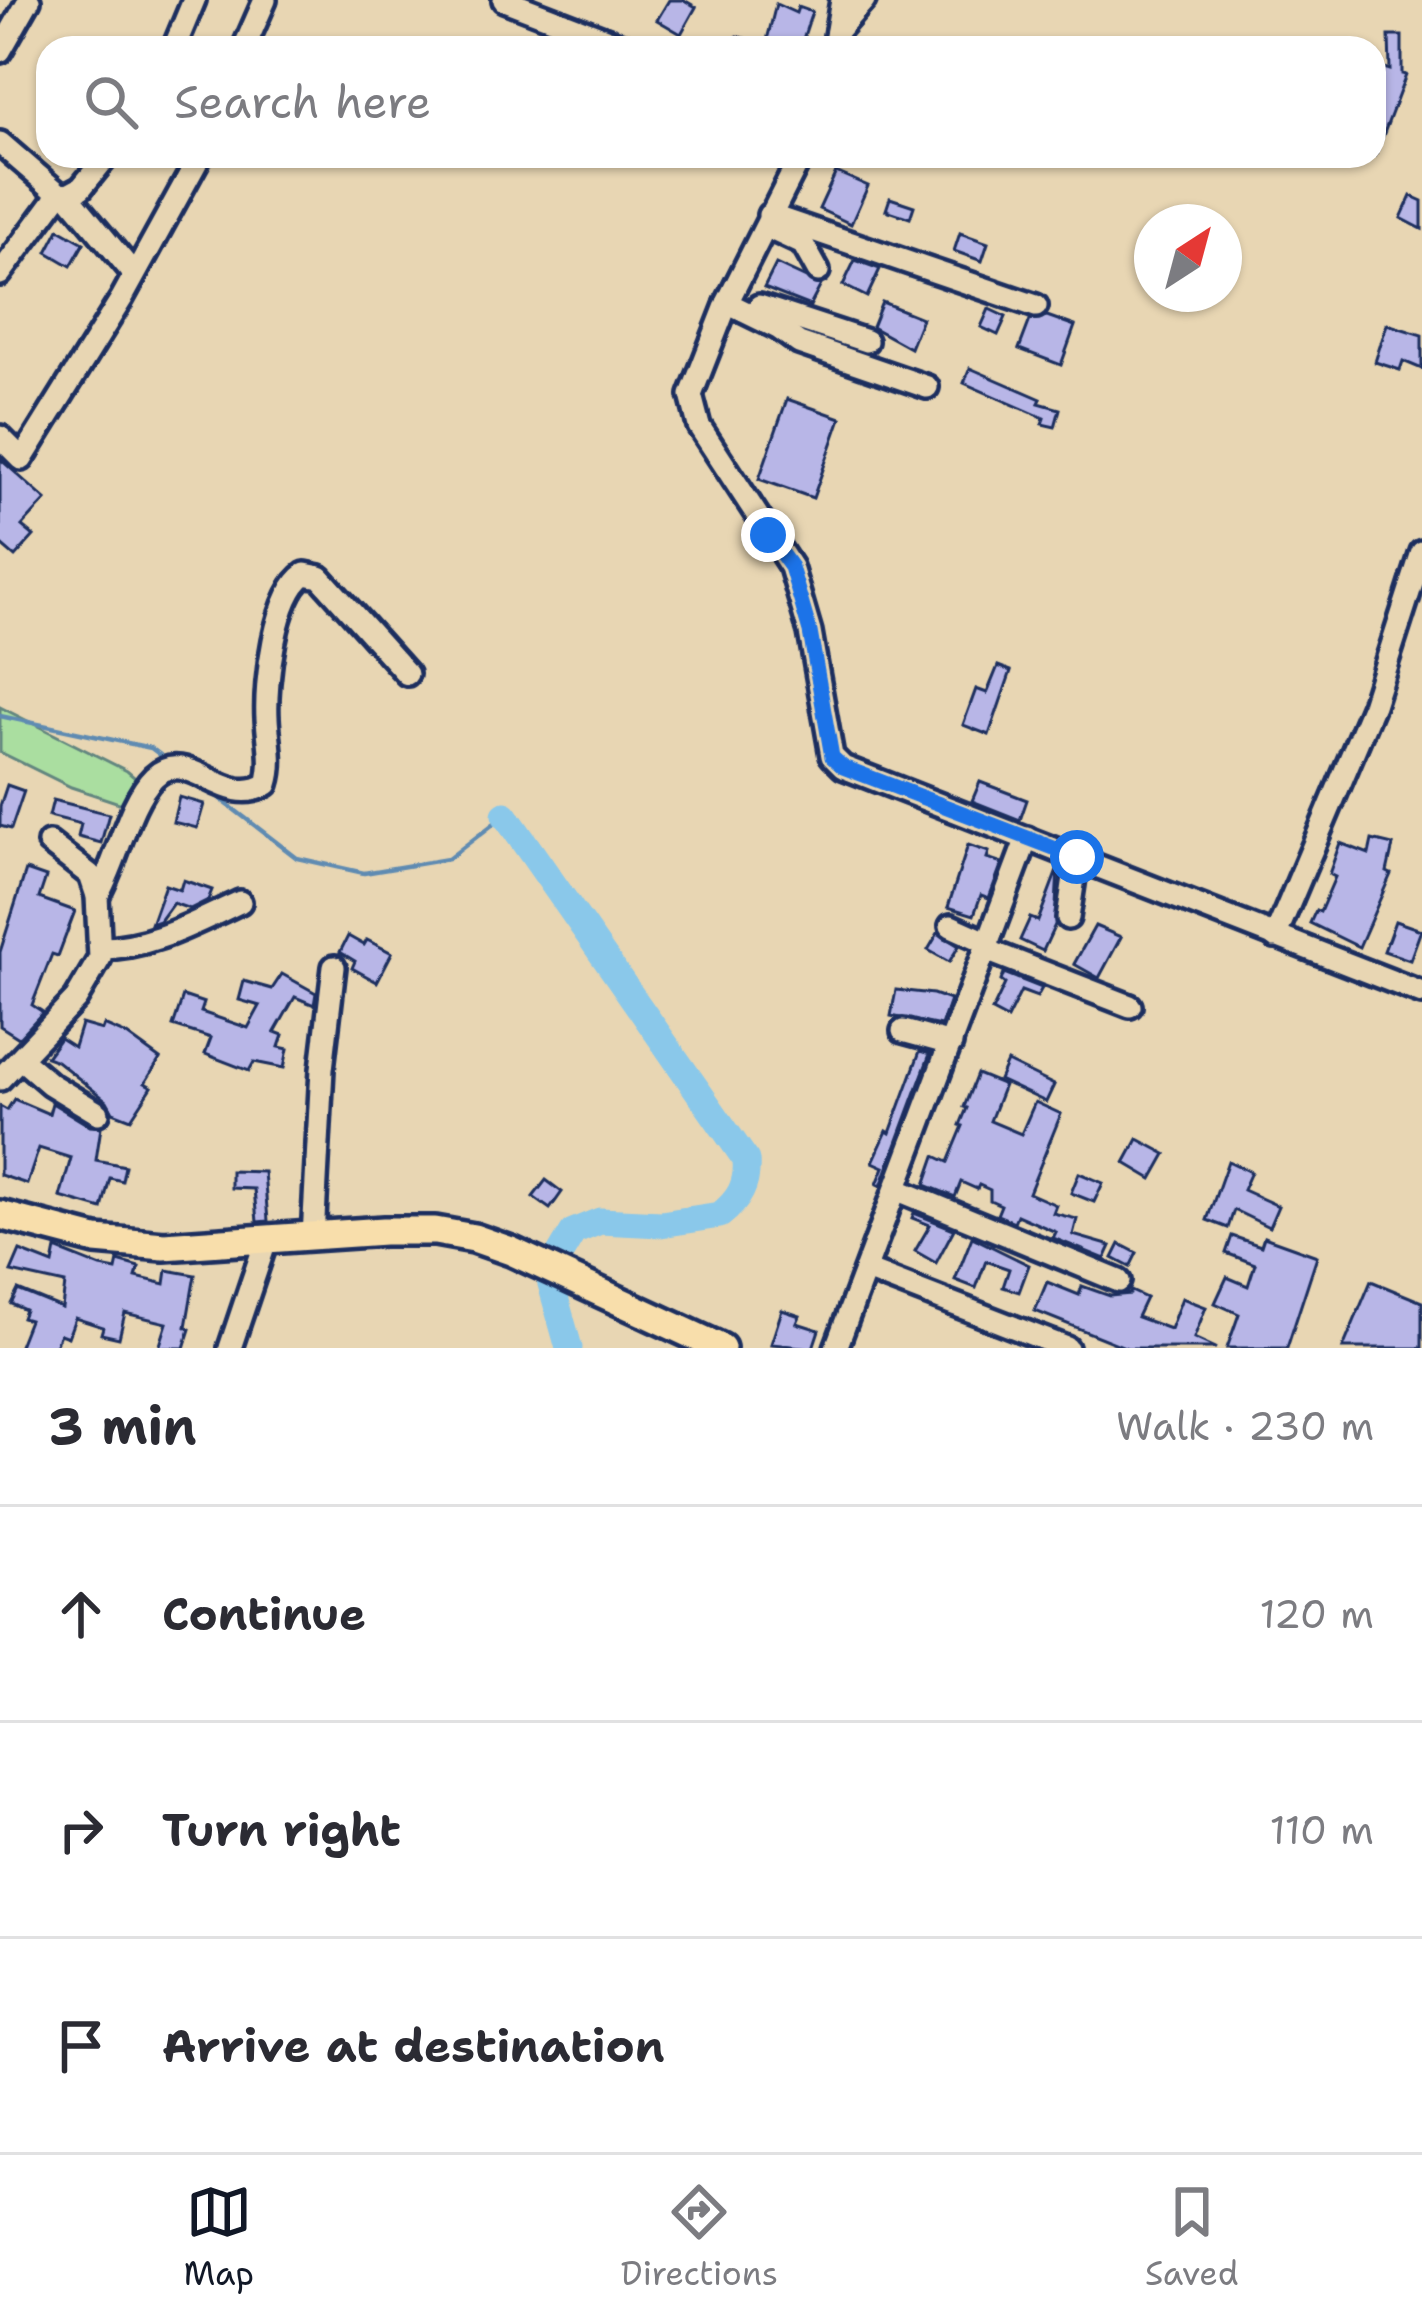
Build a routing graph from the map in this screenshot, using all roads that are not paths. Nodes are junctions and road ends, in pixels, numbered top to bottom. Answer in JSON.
{"nodes":[{"id":1,"x":29,"y":0,"type":"edge"},
{"id":2,"x":194,"y":0,"type":"edge"},
{"id":3,"x":265,"y":0,"type":"edge"},
{"id":4,"x":504,"y":0,"type":"edge"},
{"id":5,"x":842,"y":0,"type":"edge"},
{"id":6,"x":864,"y":0,"type":"edge"},
{"id":7,"x":179,"y":36,"type":"edge"},
{"id":8,"x":249,"y":36,"type":"edge"},
{"id":9,"x":597,"y":36,"type":"edge"},
{"id":10,"x":836,"y":36,"type":"edge"},
{"id":11,"x":838,"y":36,"type":"edge"},
{"id":12,"x":0,"y":51,"type":"edge"},
{"id":13,"x":0,"y":143,"type":"edge"},
{"id":14,"x":97,"y":168,"type":"edge"},
{"id":15,"x":193,"y":168,"type":"edge"},
{"id":16,"x":795,"y":168,"type":"edge"},
{"id":17,"x":63,"y":195,"type":"junction"},
{"id":18,"x":766,"y":221,"type":"junction"},
{"id":19,"x":818,"y":271,"type":"dead end"},
{"id":20,"x":0,"y":274,"type":"edge"},
{"id":21,"x":134,"y":274,"type":"junction"},
{"id":22,"x":729,"y":300,"type":"junction"},
{"id":23,"x":1036,"y":307,"type":"dead end"},
{"id":24,"x":866,"y":340,"type":"dead end"},
{"id":25,"x":927,"y":387,"type":"dead end"},
{"id":26,"x":0,"y":437,"type":"edge"},
{"id":27,"x":1422,"y":552,"type":"edge"},
{"id":28,"x":407,"y":674,"type":"dead end"},
{"id":29,"x":1027,"y":838,"type":"junction"},
{"id":30,"x":49,"y":843,"type":"dead end"},
{"id":31,"x":1077,"y":857,"type":"junction"},
{"id":32,"x":97,"y":896,"type":"junction"},
{"id":33,"x":240,"y":902,"type":"dead end"},
{"id":34,"x":1068,"y":918,"type":"dead end"},
{"id":35,"x":950,"y":926,"type":"dead end"},
{"id":36,"x":1274,"y":937,"type":"junction"},
{"id":37,"x":987,"y":946,"type":"junction"},
{"id":38,"x":100,"y":948,"type":"junction"},
{"id":39,"x":334,"y":967,"type":"dead end"},
{"id":40,"x":1422,"y":993,"type":"edge"},
{"id":41,"x":1130,"y":1006,"type":"dead end"},
{"id":42,"x":903,"y":1031,"type":"dead end"},
{"id":43,"x":952,"y":1044,"type":"junction"},
{"id":44,"x":21,"y":1059,"type":"junction"},
{"id":45,"x":0,"y":1079,"type":"edge"},
{"id":46,"x":98,"y":1113,"type":"dead end"},
{"id":47,"x":898,"y":1190,"type":"junction"},
{"id":48,"x":0,"y":1215,"type":"edge"},
{"id":49,"x":313,"y":1237,"type":"junction"},
{"id":50,"x":266,"y":1241,"type":"junction"},
{"id":51,"x":866,"y":1270,"type":"junction"},
{"id":52,"x":1120,"y":1281,"type":"dead end"},
{"id":53,"x":230,"y":1348,"type":"edge"},
{"id":54,"x":721,"y":1348,"type":"edge"},
{"id":55,"x":836,"y":1348,"type":"edge"},
{"id":56,"x":1067,"y":1348,"type":"edge"}],
"edges":[{"from":1,"to":12,"type":"street"},
{"from":2,"to":7,"type":"street"},
{"from":3,"to":8,"type":"street"},
{"from":4,"to":9,"type":"street"},
{"from":5,"to":10,"type":"street"},
{"from":6,"to":11,"type":"street"},
{"from":13,"to":17,"type":"street"},
{"from":14,"to":17,"type":"street"},
{"from":15,"to":21,"type":"street"},
{"from":16,"to":18,"type":"street"},
{"from":17,"to":20,"type":"street"},
{"from":17,"to":21,"type":"street"},
{"from":18,"to":19,"type":"street"},
{"from":18,"to":22,"type":"street"},
{"from":18,"to":23,"type":"street"},
{"from":21,"to":26,"type":"street"},
{"from":22,"to":24,"type":"street"},
{"from":22,"to":25,"type":"street"},
{"from":22,"to":29,"type":"street"},
{"from":27,"to":36,"type":"street"},
{"from":28,"to":32,"type":"street"},
{"from":29,"to":31,"type":"street"},
{"from":29,"to":37,"type":"street"},
{"from":30,"to":32,"type":"street"},
{"from":31,"to":34,"type":"street"},
{"from":31,"to":36,"type":"street"},
{"from":32,"to":38,"type":"street"},
{"from":33,"to":38,"type":"street"},
{"from":35,"to":37,"type":"street"},
{"from":36,"to":40,"type":"street"},
{"from":37,"to":41,"type":"street"},
{"from":37,"to":43,"type":"street"},
{"from":38,"to":44,"type":"street"},
{"from":39,"to":49,"type":"street"},
{"from":42,"to":43,"type":"street"},
{"from":43,"to":47,"type":"street"},
{"from":44,"to":45,"type":"street"},
{"from":44,"to":46,"type":"street"},
{"from":47,"to":51,"type":"street"},
{"from":47,"to":52,"type":"street"},
{"from":48,"to":50,"type":"main road"},
{"from":49,"to":50,"type":"main road"},
{"from":49,"to":54,"type":"main road"},
{"from":50,"to":53,"type":"street"},
{"from":51,"to":55,"type":"street"},
{"from":51,"to":56,"type":"street"}]}
